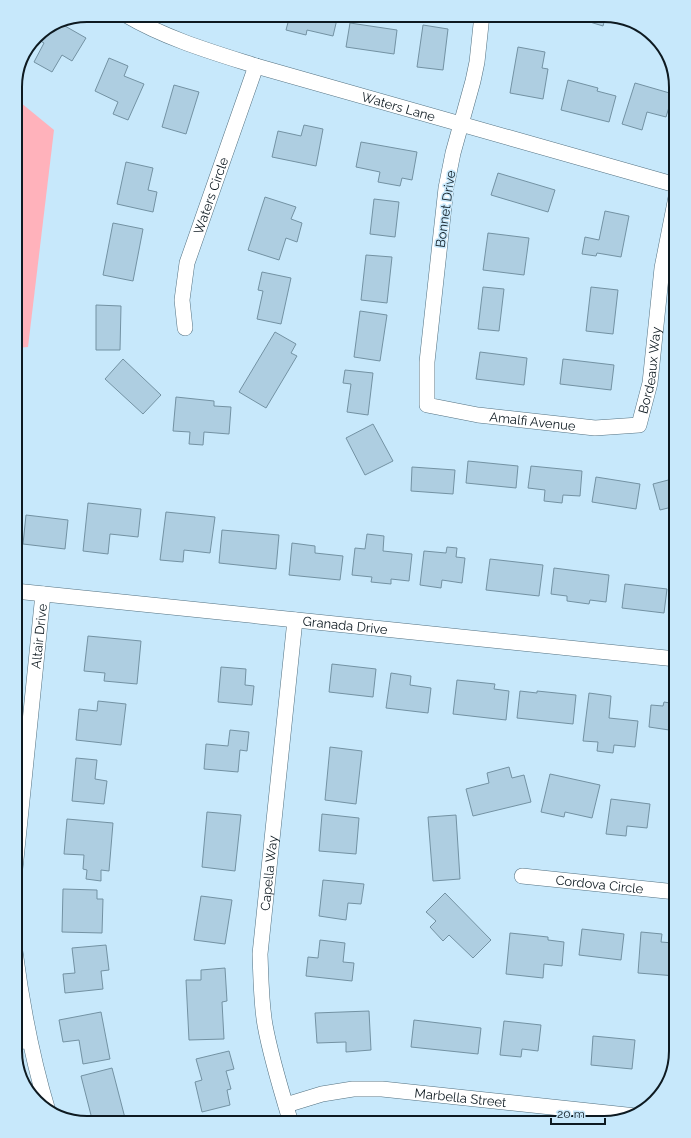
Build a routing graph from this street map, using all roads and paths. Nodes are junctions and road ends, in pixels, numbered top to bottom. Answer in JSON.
{"nodes":[{"id":1,"x":139,"y":22,"type":"edge"},
{"id":2,"x":481,"y":22,"type":"edge"},
{"id":3,"x":256,"y":66,"type":"junction"},
{"id":4,"x":461,"y":125,"type":"junction"},
{"id":5,"x":669,"y":183,"type":"edge"},
{"id":6,"x":669,"y":232,"type":"edge"},
{"id":7,"x":185,"y":328,"type":"dead end"},
{"id":8,"x":427,"y":405,"type":"joint"},
{"id":9,"x":640,"y":425,"type":"joint"},
{"id":10,"x":22,"y":592,"type":"edge"},
{"id":11,"x":43,"y":594,"type":"junction"},
{"id":12,"x":295,"y":620,"type":"junction"},
{"id":13,"x":669,"y":658,"type":"edge"},
{"id":14,"x":22,"y":781,"type":"edge"},
{"id":15,"x":522,"y":876,"type":"dead end"},
{"id":16,"x":669,"y":891,"type":"edge"},
{"id":17,"x":22,"y":1041,"type":"edge"},
{"id":18,"x":44,"y":1100,"type":"edge"},
{"id":19,"x":286,"y":1105,"type":"junction"},
{"id":20,"x":619,"y":1114,"type":"edge"},
{"id":21,"x":290,"y":1116,"type":"edge"}],
"edges":[{"from":1,"to":3,"type":"street","name":"Waters Lane"},
{"from":2,"to":4,"type":"street","name":"Bonnet Drive"},
{"from":3,"to":4,"type":"street","name":"Waters Lane"},
{"from":3,"to":7,"type":"street","name":"Waters Circle"},
{"from":4,"to":5,"type":"street","name":"Waters Lane"},
{"from":4,"to":8,"type":"street","name":"Bonnet Drive"},
{"from":6,"to":9,"type":"street","name":"Bordeaux Way"},
{"from":8,"to":9,"type":"street","name":"Amalfi Avenue"},
{"from":10,"to":11,"type":"street","name":"Granada Drive"},
{"from":11,"to":12,"type":"street","name":"Granada Drive"},
{"from":11,"to":14,"type":"street","name":"Altair Drive"},
{"from":12,"to":13,"type":"street","name":"Granada Drive"},
{"from":12,"to":19,"type":"street","name":"Capella Way"},
{"from":15,"to":16,"type":"street","name":"Cordova Circle"},
{"from":17,"to":18,"type":"street"},
{"from":19,"to":20,"type":"street","name":"Marbella Street"},
{"from":19,"to":21,"type":"street","name":"Capella Way"}]}
